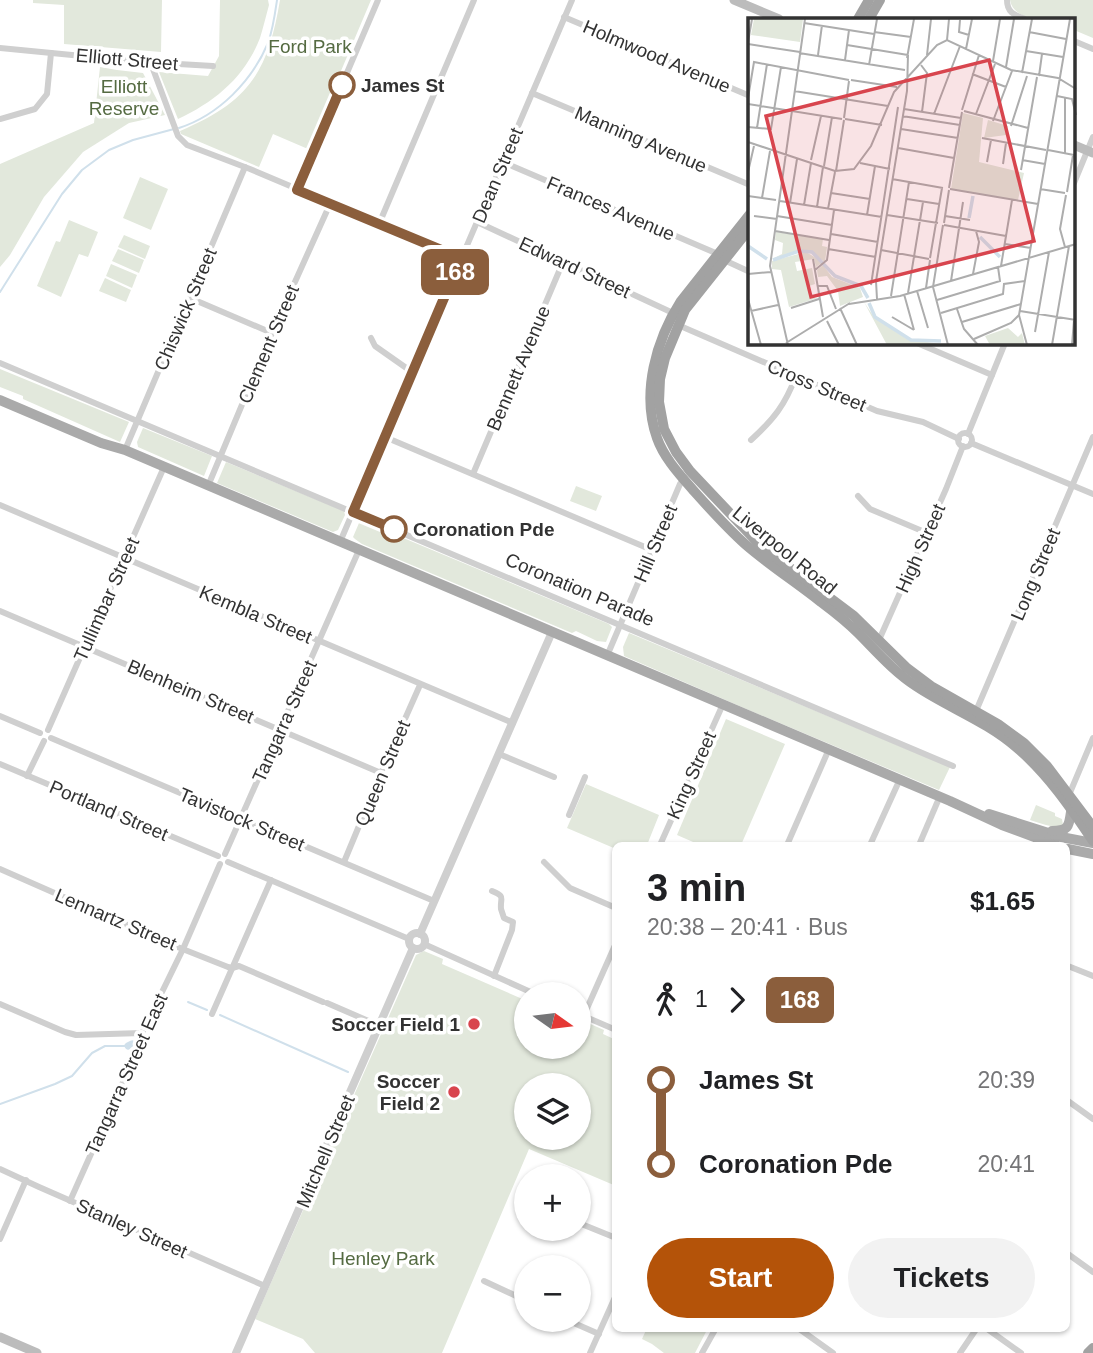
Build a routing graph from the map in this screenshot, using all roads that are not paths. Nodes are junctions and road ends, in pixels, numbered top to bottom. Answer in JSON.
{"nodes":[{"id":1,"x":378,"y":0,"type":"edge"},
{"id":2,"x":474,"y":0,"type":"edge"},
{"id":3,"x":572,"y":0,"type":"edge"},
{"id":4,"x":734,"y":0,"type":"edge"},
{"id":5,"x":869,"y":0,"type":"edge"},
{"id":6,"x":880,"y":0,"type":"edge"},
{"id":7,"x":1007,"y":0,"type":"edge"},
{"id":8,"x":565,"y":17,"type":"junction"},
{"id":9,"x":777,"y":18,"type":"edge"},
{"id":10,"x":859,"y":18,"type":"edge"},
{"id":11,"x":870,"y":18,"type":"edge"},
{"id":12,"x":1023,"y":18,"type":"edge"},
{"id":13,"x":1076,"y":42,"type":"edge"},
{"id":14,"x":0,"y":48,"type":"edge"},
{"id":15,"x":1093,"y":49,"type":"edge"},
{"id":16,"x":51,"y":53,"type":"junction"},
{"id":17,"x":144,"y":62,"type":"junction"},
{"id":18,"x":212,"y":66,"type":"dead end"},
{"id":19,"x":532,"y":93,"type":"junction"},
{"id":20,"x":748,"y":95,"type":"edge"},
{"id":21,"x":0,"y":119,"type":"edge"},
{"id":22,"x":1093,"y":137,"type":"edge"},
{"id":23,"x":1090,"y":152,"type":"edge"},
{"id":24,"x":503,"y":162,"type":"junction"},
{"id":25,"x":245,"y":167,"type":"junction"},
{"id":26,"x":1076,"y":179,"type":"edge"},
{"id":27,"x":748,"y":184,"type":"edge"},
{"id":28,"x":297,"y":190,"type":"junction"},
{"id":29,"x":330,"y":204,"type":"junction"},
{"id":30,"x":748,"y":217,"type":"edge"},
{"id":31,"x":477,"y":222,"type":"junction"},
{"id":32,"x":379,"y":224,"type":"junction"},
{"id":33,"x":748,"y":230,"type":"edge"},
{"id":34,"x":721,"y":257,"type":"junction"},
{"id":35,"x":461,"y":258,"type":"junction"},
{"id":36,"x":563,"y":262,"type":"junction"},
{"id":37,"x":748,"y":271,"type":"edge"},
{"id":38,"x":190,"y":298,"type":"junction"},
{"id":39,"x":673,"y":313,"type":"junction"},
{"id":40,"x":678,"y":325,"type":"junction"},
{"id":41,"x":272,"y":333,"type":"junction"},
{"id":42,"x":371,"y":338,"type":"dead end"},
{"id":43,"x":922,"y":345,"type":"edge"},
{"id":44,"x":1004,"y":345,"type":"edge"},
{"id":45,"x":0,"y":363,"type":"edge"},
{"id":46,"x":412,"y":372,"type":"junction"},
{"id":47,"x":992,"y":374,"type":"junction"},
{"id":48,"x":796,"y":376,"type":"junction"},
{"id":49,"x":0,"y":394,"type":"edge"},
{"id":50,"x":0,"y":400,"type":"edge"},
{"id":51,"x":138,"y":420,"type":"junction"},
{"id":52,"x":968,"y":434,"type":"junction"},
{"id":53,"x":385,"y":437,"type":"junction"},
{"id":54,"x":1093,"y":437,"type":"edge"},
{"id":55,"x":959,"y":439,"type":"junction"},
{"id":56,"x":751,"y":440,"type":"dead end"},
{"id":57,"x":971,"y":443,"type":"junction"},
{"id":58,"x":963,"y":446,"type":"junction"},
{"id":59,"x":125,"y":450,"type":"junction"},
{"id":60,"x":220,"y":456,"type":"junction"},
{"id":61,"x":164,"y":467,"type":"junction"},
{"id":62,"x":473,"y":474,"type":"junction"},
{"id":63,"x":687,"y":475,"type":"junction"},
{"id":64,"x":1073,"y":485,"type":"junction"},
{"id":65,"x":208,"y":486,"type":"junction"},
{"id":66,"x":1093,"y":494,"type":"edge"},
{"id":67,"x":858,"y":496,"type":"dead end"},
{"id":68,"x":0,"y":505,"type":"edge"},
{"id":69,"x":353,"y":512,"type":"junction"},
{"id":70,"x":927,"y":533,"type":"junction"},
{"id":71,"x":340,"y":542,"type":"junction"},
{"id":72,"x":359,"y":550,"type":"junction"},
{"id":73,"x":652,"y":550,"type":"junction"},
{"id":74,"x":124,"y":558,"type":"junction"},
{"id":75,"x":0,"y":611,"type":"edge"},
{"id":76,"x":620,"y":626,"type":"junction"},
{"id":77,"x":552,"y":632,"type":"junction"},
{"id":78,"x":319,"y":641,"type":"junction"},
{"id":79,"x":876,"y":645,"type":"junction"},
{"id":80,"x":85,"y":647,"type":"junction"},
{"id":81,"x":607,"y":656,"type":"junction"},
{"id":82,"x":421,"y":685,"type":"junction"},
{"id":83,"x":723,"y":704,"type":"junction"},
{"id":84,"x":976,"y":711,"type":"junction"},
{"id":85,"x":0,"y":716,"type":"edge"},
{"id":86,"x":513,"y":723,"type":"junction"},
{"id":87,"x":280,"y":729,"type":"junction"},
{"id":88,"x":46,"y":735,"type":"junction"},
{"id":89,"x":1093,"y":738,"type":"edge"},
{"id":90,"x":829,"y":749,"type":"junction"},
{"id":91,"x":499,"y":754,"type":"junction"},
{"id":92,"x":0,"y":764,"type":"edge"},
{"id":93,"x":953,"y":766,"type":"dead end"},
{"id":94,"x":381,"y":773,"type":"junction"},
{"id":95,"x":27,"y":776,"type":"junction"},
{"id":96,"x":554,"y":777,"type":"dead end"},
{"id":97,"x":586,"y":777,"type":"dead end"},
{"id":98,"x":900,"y":779,"type":"junction"},
{"id":99,"x":1069,"y":795,"type":"junction"},
{"id":100,"x":940,"y":796,"type":"junction"},
{"id":101,"x":952,"y":802,"type":"junction"},
{"id":102,"x":1071,"y":812,"type":"junction"},
{"id":103,"x":569,"y":815,"type":"dead end"},
{"id":104,"x":240,"y":818,"type":"junction"},
{"id":105,"x":1093,"y":827,"type":"edge"},
{"id":106,"x":1041,"y":830,"type":"junction"},
{"id":107,"x":661,"y":842,"type":"edge"},
{"id":108,"x":789,"y":842,"type":"edge"},
{"id":109,"x":871,"y":842,"type":"edge"},
{"id":110,"x":920,"y":842,"type":"edge"},
{"id":111,"x":1048,"y":842,"type":"edge"},
{"id":112,"x":1093,"y":842,"type":"edge"},
{"id":113,"x":1070,"y":849,"type":"edge"},
{"id":114,"x":1093,"y":854,"type":"edge"},
{"id":115,"x":221,"y":858,"type":"junction"},
{"id":116,"x":344,"y":862,"type":"junction"},
{"id":117,"x":544,"y":862,"type":"dead end"},
{"id":118,"x":0,"y":869,"type":"edge"},
{"id":119,"x":271,"y":880,"type":"junction"},
{"id":120,"x":492,"y":891,"type":"dead end"},
{"id":121,"x":434,"y":901,"type":"junction"},
{"id":122,"x":612,"y":906,"type":"edge"},
{"id":123,"x":420,"y":934,"type":"junction"},
{"id":124,"x":409,"y":939,"type":"junction"},
{"id":125,"x":424,"y":944,"type":"junction"},
{"id":126,"x":183,"y":948,"type":"junction"},
{"id":127,"x":413,"y":948,"type":"junction"},
{"id":128,"x":612,"y":951,"type":"edge"},
{"id":129,"x":1070,"y":967,"type":"edge"},
{"id":130,"x":232,"y":968,"type":"junction"},
{"id":131,"x":494,"y":975,"type":"junction"},
{"id":132,"x":1093,"y":976,"type":"edge"},
{"id":133,"x":514,"y":984,"type":"edge"},
{"id":134,"x":592,"y":994,"type":"edge"},
{"id":135,"x":0,"y":1004,"type":"edge"},
{"id":136,"x":212,"y":1014,"type":"dead end"},
{"id":137,"x":592,"y":1019,"type":"edge"},
{"id":138,"x":380,"y":1026,"type":"junction"},
{"id":139,"x":612,"y":1028,"type":"edge"},
{"id":140,"x":142,"y":1033,"type":"junction"},
{"id":141,"x":1070,"y":1102,"type":"edge"},
{"id":142,"x":1093,"y":1119,"type":"edge"},
{"id":143,"x":0,"y":1169,"type":"edge"},
{"id":144,"x":26,"y":1180,"type":"junction"},
{"id":145,"x":70,"y":1201,"type":"junction"},
{"id":146,"x":591,"y":1228,"type":"edge"},
{"id":147,"x":612,"y":1236,"type":"edge"},
{"id":148,"x":0,"y":1239,"type":"edge"},
{"id":149,"x":1070,"y":1255,"type":"edge"},
{"id":150,"x":1093,"y":1272,"type":"edge"},
{"id":151,"x":484,"y":1281,"type":"dead end"},
{"id":152,"x":265,"y":1286,"type":"junction"},
{"id":153,"x":514,"y":1295,"type":"edge"},
{"id":154,"x":612,"y":1305,"type":"edge"},
{"id":155,"x":591,"y":1330,"type":"edge"},
{"id":156,"x":714,"y":1332,"type":"edge"},
{"id":157,"x":804,"y":1332,"type":"edge"},
{"id":158,"x":975,"y":1332,"type":"edge"},
{"id":159,"x":992,"y":1332,"type":"edge"},
{"id":160,"x":599,"y":1334,"type":"junction"},
{"id":161,"x":0,"y":1337,"type":"edge"},
{"id":162,"x":1093,"y":1348,"type":"edge"},
{"id":163,"x":37,"y":1353,"type":"edge"},
{"id":164,"x":236,"y":1353,"type":"edge"},
{"id":165,"x":590,"y":1353,"type":"edge"},
{"id":166,"x":702,"y":1353,"type":"edge"},
{"id":167,"x":833,"y":1353,"type":"edge"},
{"id":168,"x":960,"y":1353,"type":"edge"},
{"id":169,"x":1021,"y":1353,"type":"edge"},
{"id":170,"x":1088,"y":1353,"type":"edge"}],
"edges":[{"from":1,"to":28,"type":"street"},
{"from":2,"to":32,"type":"street"},
{"from":3,"to":8,"type":"street","name":"Dean Street"},
{"from":4,"to":9,"type":"main road"},
{"from":5,"to":10,"type":"highway"},
{"from":6,"to":11,"type":"highway"},
{"from":7,"to":12,"type":"street"},
{"from":8,"to":19,"type":"street","name":"Dean Street"},
{"from":8,"to":20,"type":"street","name":"Holmwood Avenue"},
{"from":13,"to":15,"type":"street"},
{"from":14,"to":16,"type":"street","name":"Elliott Street"},
{"from":16,"to":17,"type":"street","name":"Elliott Street"},
{"from":16,"to":21,"type":"street"},
{"from":17,"to":18,"type":"street","name":"Elliott Street"},
{"from":17,"to":25,"type":"street"},
{"from":19,"to":24,"type":"street","name":"Dean Street"},
{"from":19,"to":27,"type":"street","name":"Manning Avenue"},
{"from":22,"to":23,"type":"street"},
{"from":23,"to":26,"type":"street"},
{"from":24,"to":31,"type":"street","name":"Dean Street"},
{"from":24,"to":34,"type":"street","name":"Frances Avenue"},
{"from":25,"to":28,"type":"street"},
{"from":25,"to":38,"type":"street","name":"Chiswick Street"},
{"from":28,"to":29,"type":"street"},
{"from":29,"to":32,"type":"street"},
{"from":29,"to":41,"type":"street","name":"Clement Street"},
{"from":30,"to":34,"type":"highway","name":"Liverpool Road"},
{"from":31,"to":35,"type":"street","name":"Dean Street"},
{"from":31,"to":36,"type":"street","name":"Edward Street"},
{"from":32,"to":35,"type":"street"},
{"from":33,"to":34,"type":"highway","name":"Liverpool Road"},
{"from":34,"to":37,"type":"street","name":"Frances Avenue"},
{"from":34,"to":39,"type":"highway","name":"Liverpool Road"},
{"from":34,"to":40,"type":"highway","name":"Liverpool Road"},
{"from":35,"to":46,"type":"street","name":"Dean Street"},
{"from":36,"to":39,"type":"street","name":"Edward Street"},
{"from":36,"to":62,"type":"street","name":"Bennett Avenue"},
{"from":38,"to":41,"type":"street"},
{"from":38,"to":51,"type":"street","name":"Chiswick Street"},
{"from":39,"to":63,"type":"highway","name":"Liverpool Road"},
{"from":40,"to":48,"type":"street","name":"Cross Street"},
{"from":40,"to":63,"type":"highway","name":"Liverpool Road"},
{"from":41,"to":60,"type":"street","name":"Clement Street"},
{"from":42,"to":46,"type":"street"},
{"from":43,"to":47,"type":"street"},
{"from":44,"to":47,"type":"street"},
{"from":45,"to":51,"type":"street","name":"Coronation Parade"},
{"from":46,"to":53,"type":"street","name":"Dean Street"},
{"from":47,"to":52,"type":"street"},
{"from":48,"to":55,"type":"street","name":"Cross Street"},
{"from":48,"to":56,"type":"street"},
{"from":49,"to":59,"type":"main road"},
{"from":50,"to":59,"type":"main road"},
{"from":51,"to":59,"type":"street","name":"Chiswick Street"},
{"from":51,"to":60,"type":"street","name":"Coronation Parade"},
{"from":52,"to":55,"type":"street"},
{"from":52,"to":57,"type":"street"},
{"from":53,"to":62,"type":"street"},
{"from":53,"to":69,"type":"street","name":"Dean Street"},
{"from":54,"to":64,"type":"street","name":"Long Street"},
{"from":55,"to":58,"type":"street"},
{"from":57,"to":58,"type":"street"},
{"from":57,"to":64,"type":"street"},
{"from":58,"to":70,"type":"street","name":"High Street"},
{"from":59,"to":61,"type":"main road"},
{"from":60,"to":65,"type":"street","name":"Clement Street"},
{"from":60,"to":69,"type":"street","name":"Coronation Parade"},
{"from":61,"to":65,"type":"main road"},
{"from":61,"to":74,"type":"street","name":"Tullimbar Street"},
{"from":62,"to":73,"type":"street"},
{"from":63,"to":73,"type":"street","name":"Hill Street"},
{"from":63,"to":79,"type":"highway","name":"Liverpool Road"},
{"from":64,"to":66,"type":"street"},
{"from":64,"to":84,"type":"street","name":"Long Street"},
{"from":65,"to":71,"type":"main road"},
{"from":67,"to":70,"type":"street"},
{"from":68,"to":74,"type":"street","name":"Kembla Street"},
{"from":69,"to":71,"type":"street","name":"Dean Street"},
{"from":69,"to":76,"type":"street","name":"Coronation Parade"},
{"from":70,"to":79,"type":"street","name":"High Street"},
{"from":71,"to":72,"type":"main road"},
{"from":72,"to":77,"type":"main road"},
{"from":72,"to":78,"type":"street","name":"Tangarra Street"},
{"from":73,"to":76,"type":"street","name":"Hill Street"},
{"from":74,"to":78,"type":"street","name":"Kembla Street"},
{"from":74,"to":80,"type":"street","name":"Tullimbar Street"},
{"from":75,"to":80,"type":"street","name":"Blenheim Street"},
{"from":76,"to":81,"type":"street","name":"Hill Street"},
{"from":76,"to":93,"type":"street","name":"Coronation Parade"},
{"from":77,"to":81,"type":"main road"},
{"from":77,"to":86,"type":"street"},
{"from":78,"to":82,"type":"street","name":"Kembla Street"},
{"from":78,"to":87,"type":"street","name":"Tangarra Street"},
{"from":79,"to":84,"type":"highway","name":"Liverpool Road"},
{"from":79,"to":102,"type":"highway","name":"Liverpool Road"},
{"from":80,"to":87,"type":"street","name":"Blenheim Street"},
{"from":80,"to":88,"type":"street","name":"Tullimbar Street"},
{"from":81,"to":83,"type":"main road"},
{"from":82,"to":86,"type":"street","name":"Kembla Street"},
{"from":82,"to":94,"type":"street","name":"Queen Street"},
{"from":83,"to":90,"type":"main road"},
{"from":83,"to":107,"type":"street","name":"King Street"},
{"from":84,"to":99,"type":"highway","name":"Liverpool Road"},
{"from":85,"to":88,"type":"street","name":"Tavistock Street"},
{"from":86,"to":91,"type":"street"},
{"from":87,"to":94,"type":"street","name":"Blenheim Street"},
{"from":87,"to":104,"type":"street","name":"Tangarra Street"},
{"from":88,"to":95,"type":"street","name":"Tullimbar Street"},
{"from":88,"to":104,"type":"street","name":"Tavistock Street"},
{"from":89,"to":99,"type":"street"},
{"from":90,"to":98,"type":"main road"},
{"from":90,"to":108,"type":"street"},
{"from":91,"to":96,"type":"street"},
{"from":91,"to":121,"type":"street"},
{"from":92,"to":95,"type":"street","name":"Portland Street"},
{"from":94,"to":116,"type":"street","name":"Queen Street"},
{"from":95,"to":115,"type":"street","name":"Portland Street"},
{"from":97,"to":103,"type":"street"},
{"from":98,"to":100,"type":"main road"},
{"from":98,"to":109,"type":"street"},
{"from":99,"to":105,"type":"highway","name":"Liverpool Road"},
{"from":100,"to":101,"type":"main road"},
{"from":100,"to":110,"type":"street"},
{"from":101,"to":106,"type":"main road"},
{"from":101,"to":111,"type":"main road"},
{"from":102,"to":106,"type":"main road"},
{"from":102,"to":112,"type":"highway","name":"Liverpool Road"},
{"from":104,"to":115,"type":"street","name":"Tangarra Street"},
{"from":104,"to":116,"type":"street","name":"Tavistock Street"},
{"from":106,"to":112,"type":"main road"},
{"from":113,"to":114,"type":"main road"},
{"from":115,"to":119,"type":"street"},
{"from":115,"to":126,"type":"street","name":"Tangarra Street"},
{"from":116,"to":121,"type":"street","name":"Tavistock Street"},
{"from":117,"to":122,"type":"street"},
{"from":118,"to":126,"type":"street","name":"Lennartz Street"},
{"from":119,"to":124,"type":"street"},
{"from":119,"to":130,"type":"street"},
{"from":120,"to":131,"type":"street"},
{"from":121,"to":123,"type":"street"},
{"from":123,"to":124,"type":"street"},
{"from":123,"to":125,"type":"street"},
{"from":124,"to":127,"type":"street"},
{"from":125,"to":127,"type":"street"},
{"from":125,"to":131,"type":"street"},
{"from":126,"to":130,"type":"street","name":"Lennartz Street"},
{"from":126,"to":140,"type":"street","name":"Tangarra Street East"},
{"from":127,"to":138,"type":"street","name":"Mitchell Street"},
{"from":128,"to":134,"type":"street"},
{"from":129,"to":132,"type":"street"},
{"from":130,"to":136,"type":"street"},
{"from":130,"to":138,"type":"street","name":"Lennartz Street"},
{"from":131,"to":133,"type":"street"},
{"from":135,"to":140,"type":"street"},
{"from":137,"to":139,"type":"street"},
{"from":138,"to":152,"type":"street","name":"Mitchell Street"},
{"from":140,"to":145,"type":"street","name":"Tangarra Street East"},
{"from":141,"to":142,"type":"street"},
{"from":143,"to":144,"type":"street","name":"Stanley Street"},
{"from":144,"to":145,"type":"street","name":"Stanley Street"},
{"from":144,"to":148,"type":"street"},
{"from":145,"to":152,"type":"street","name":"Stanley Street"},
{"from":146,"to":147,"type":"street"},
{"from":149,"to":150,"type":"street"},
{"from":151,"to":153,"type":"street"},
{"from":152,"to":164,"type":"street","name":"Mitchell Street"},
{"from":154,"to":160,"type":"street"},
{"from":155,"to":160,"type":"street"},
{"from":156,"to":166,"type":"street"},
{"from":157,"to":167,"type":"street"},
{"from":158,"to":168,"type":"street"},
{"from":159,"to":169,"type":"street"},
{"from":160,"to":165,"type":"street"},
{"from":161,"to":163,"type":"main road"},
{"from":162,"to":170,"type":"highway"}]}
